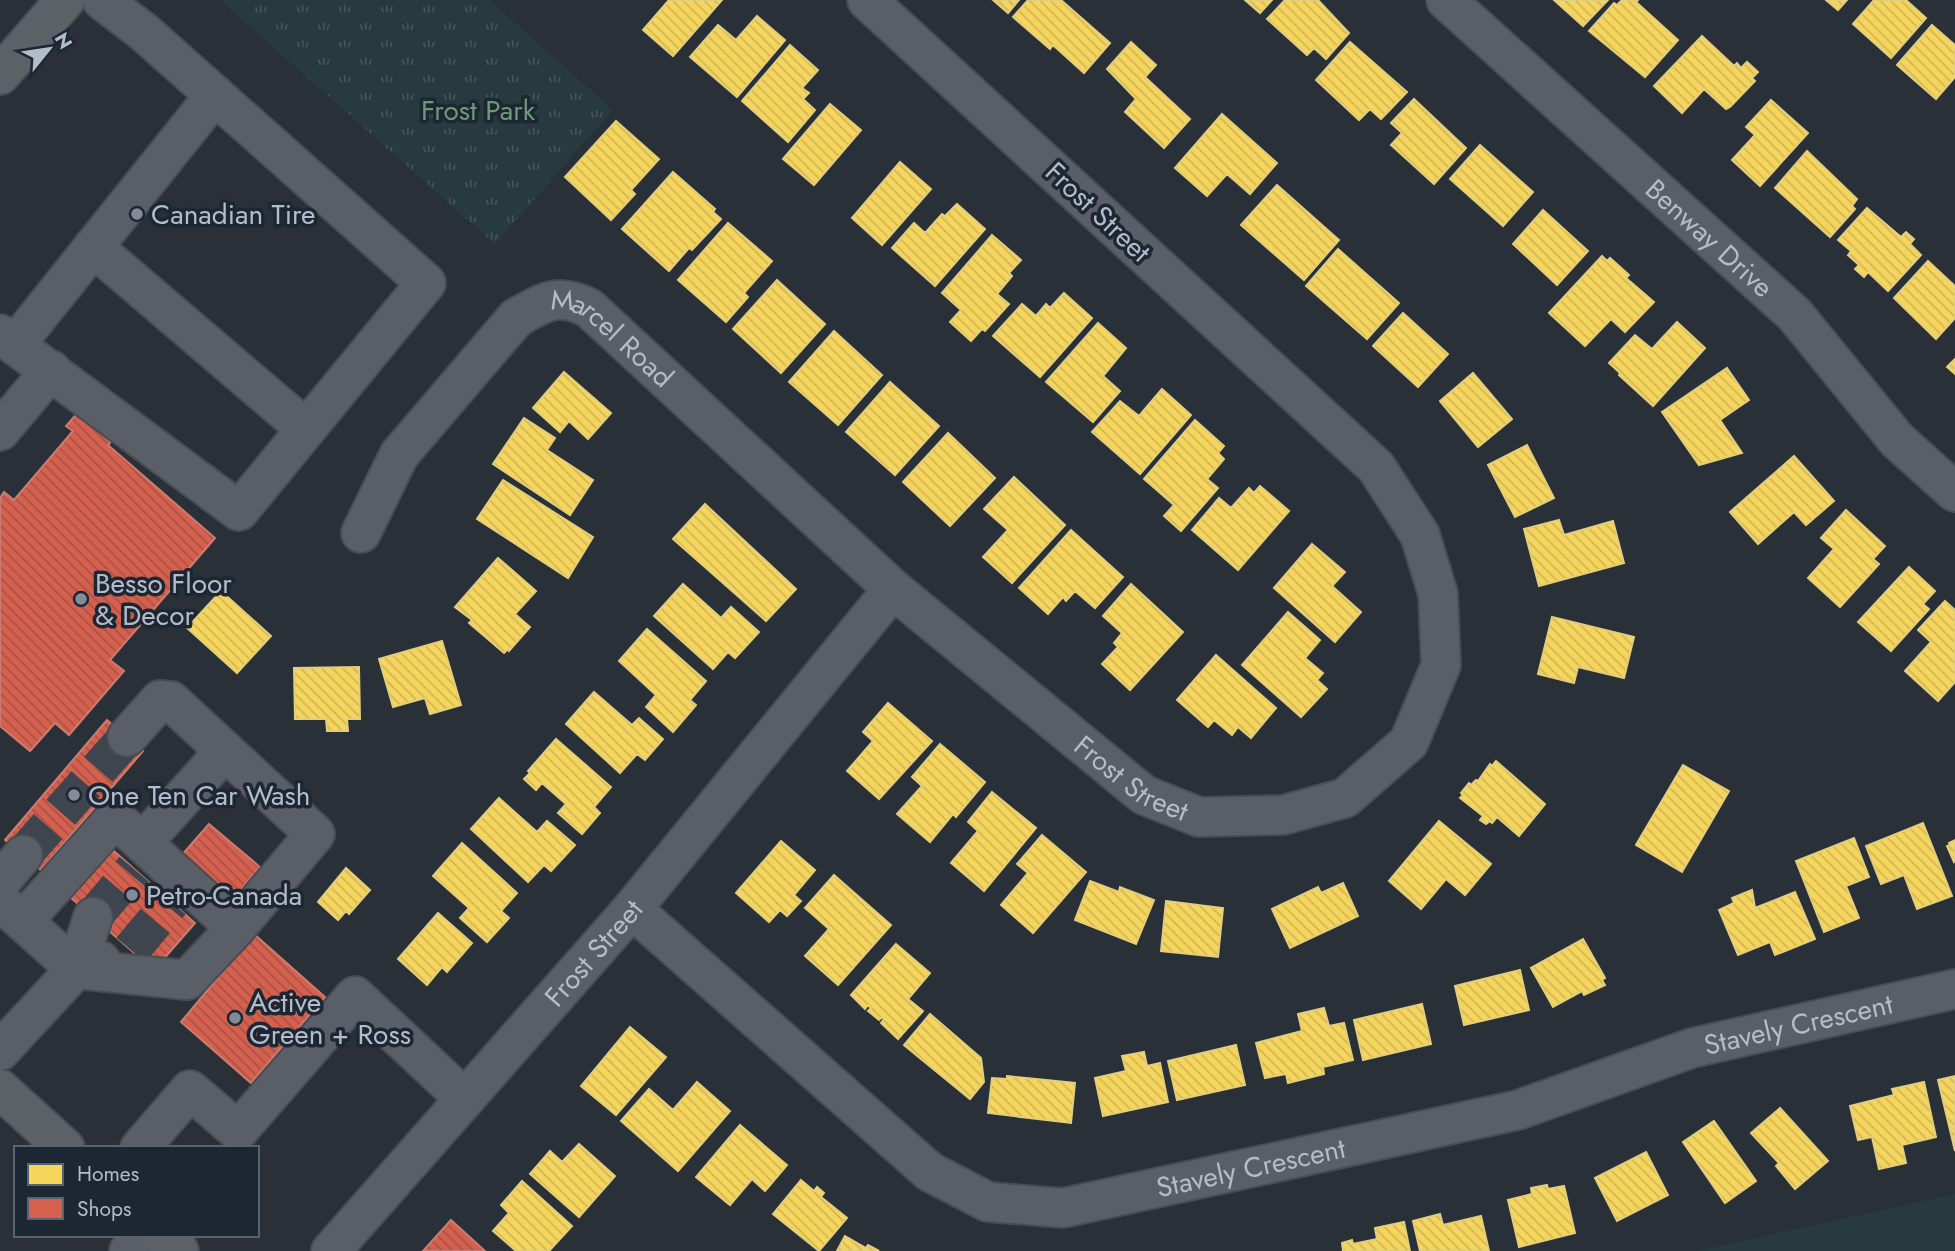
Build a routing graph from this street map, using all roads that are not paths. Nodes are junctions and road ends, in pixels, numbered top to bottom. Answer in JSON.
{"nodes":[{"id":1,"x":102,"y":0,"type":"edge"},
{"id":2,"x":867,"y":0,"type":"edge"},
{"id":3,"x":1446,"y":0,"type":"edge"},
{"id":4,"x":57,"y":3,"type":"edge"},
{"id":5,"x":0,"y":75,"type":"edge"},
{"id":6,"x":215,"y":95,"type":"junction"},
{"id":7,"x":93,"y":247,"type":"junction"},
{"id":8,"x":8,"y":339,"type":"edge"},
{"id":9,"x":51,"y":370,"type":"junction"},
{"id":10,"x":306,"y":429,"type":"junction"},
{"id":11,"x":0,"y":431,"type":"edge"},
{"id":12,"x":1955,"y":492,"type":"edge"},
{"id":13,"x":361,"y":533,"type":"dead end"},
{"id":14,"x":893,"y":589,"type":"junction"},
{"id":15,"x":127,"y":737,"type":"tunnel mouth"},
{"id":16,"x":225,"y":751,"type":"junction"},
{"id":17,"x":148,"y":859,"type":"junction"},
{"id":18,"x":171,"y":902,"type":"dead end"},
{"id":19,"x":632,"y":909,"type":"junction"},
{"id":20,"x":11,"y":911,"type":"edge"},
{"id":21,"x":93,"y":917,"type":"tunnel mouth"},
{"id":22,"x":236,"y":928,"type":"junction"},
{"id":23,"x":131,"y":950,"type":"tunnel mouth"},
{"id":24,"x":76,"y":969,"type":"junction"},
{"id":25,"x":1955,"y":989,"type":"edge"},
{"id":26,"x":0,"y":1051,"type":"edge"},
{"id":27,"x":465,"y":1099,"type":"junction"},
{"id":28,"x":5,"y":1105,"type":"edge"},
{"id":29,"x":62,"y":1146,"type":"edge"},
{"id":30,"x":143,"y":1146,"type":"edge"},
{"id":31,"x":141,"y":1237,"type":"edge"},
{"id":32,"x":163,"y":1237,"type":"edge"},
{"id":33,"x":129,"y":1251,"type":"edge"},
{"id":34,"x":179,"y":1251,"type":"edge"},
{"id":35,"x":331,"y":1251,"type":"edge"}],
"edges":[{"from":1,"to":6,"type":"street"},
{"from":2,"to":14,"type":"street","name":"Frost Street"},
{"from":3,"to":12,"type":"street","name":"Benway Drive"},
{"from":4,"to":5,"type":"main road"},
{"from":6,"to":7,"type":"street"},
{"from":6,"to":10,"type":"street"},
{"from":7,"to":8,"type":"street"},
{"from":7,"to":10,"type":"street"},
{"from":8,"to":9,"type":"street"},
{"from":9,"to":10,"type":"street"},
{"from":9,"to":11,"type":"street"},
{"from":13,"to":14,"type":"street","name":"Marcel Road"},
{"from":14,"to":19,"type":"street","name":"Frost Street"},
{"from":15,"to":16,"type":"street"},
{"from":16,"to":17,"type":"street"},
{"from":16,"to":22,"type":"street"},
{"from":17,"to":18,"type":"street"},
{"from":17,"to":20,"type":"street"},
{"from":17,"to":22,"type":"street"},
{"from":19,"to":25,"type":"street","name":"Stavely Crescent"},
{"from":19,"to":27,"type":"street","name":"Frost Street"},
{"from":20,"to":24,"type":"street"},
{"from":21,"to":24,"type":"street"},
{"from":22,"to":24,"type":"street"},
{"from":23,"to":24,"type":"street"},
{"from":24,"to":26,"type":"street"},
{"from":27,"to":30,"type":"street"},
{"from":27,"to":35,"type":"street","name":"Frost Street"},
{"from":28,"to":29,"type":"main road"},
{"from":31,"to":33,"type":"street"},
{"from":32,"to":34,"type":"main road"}]}
